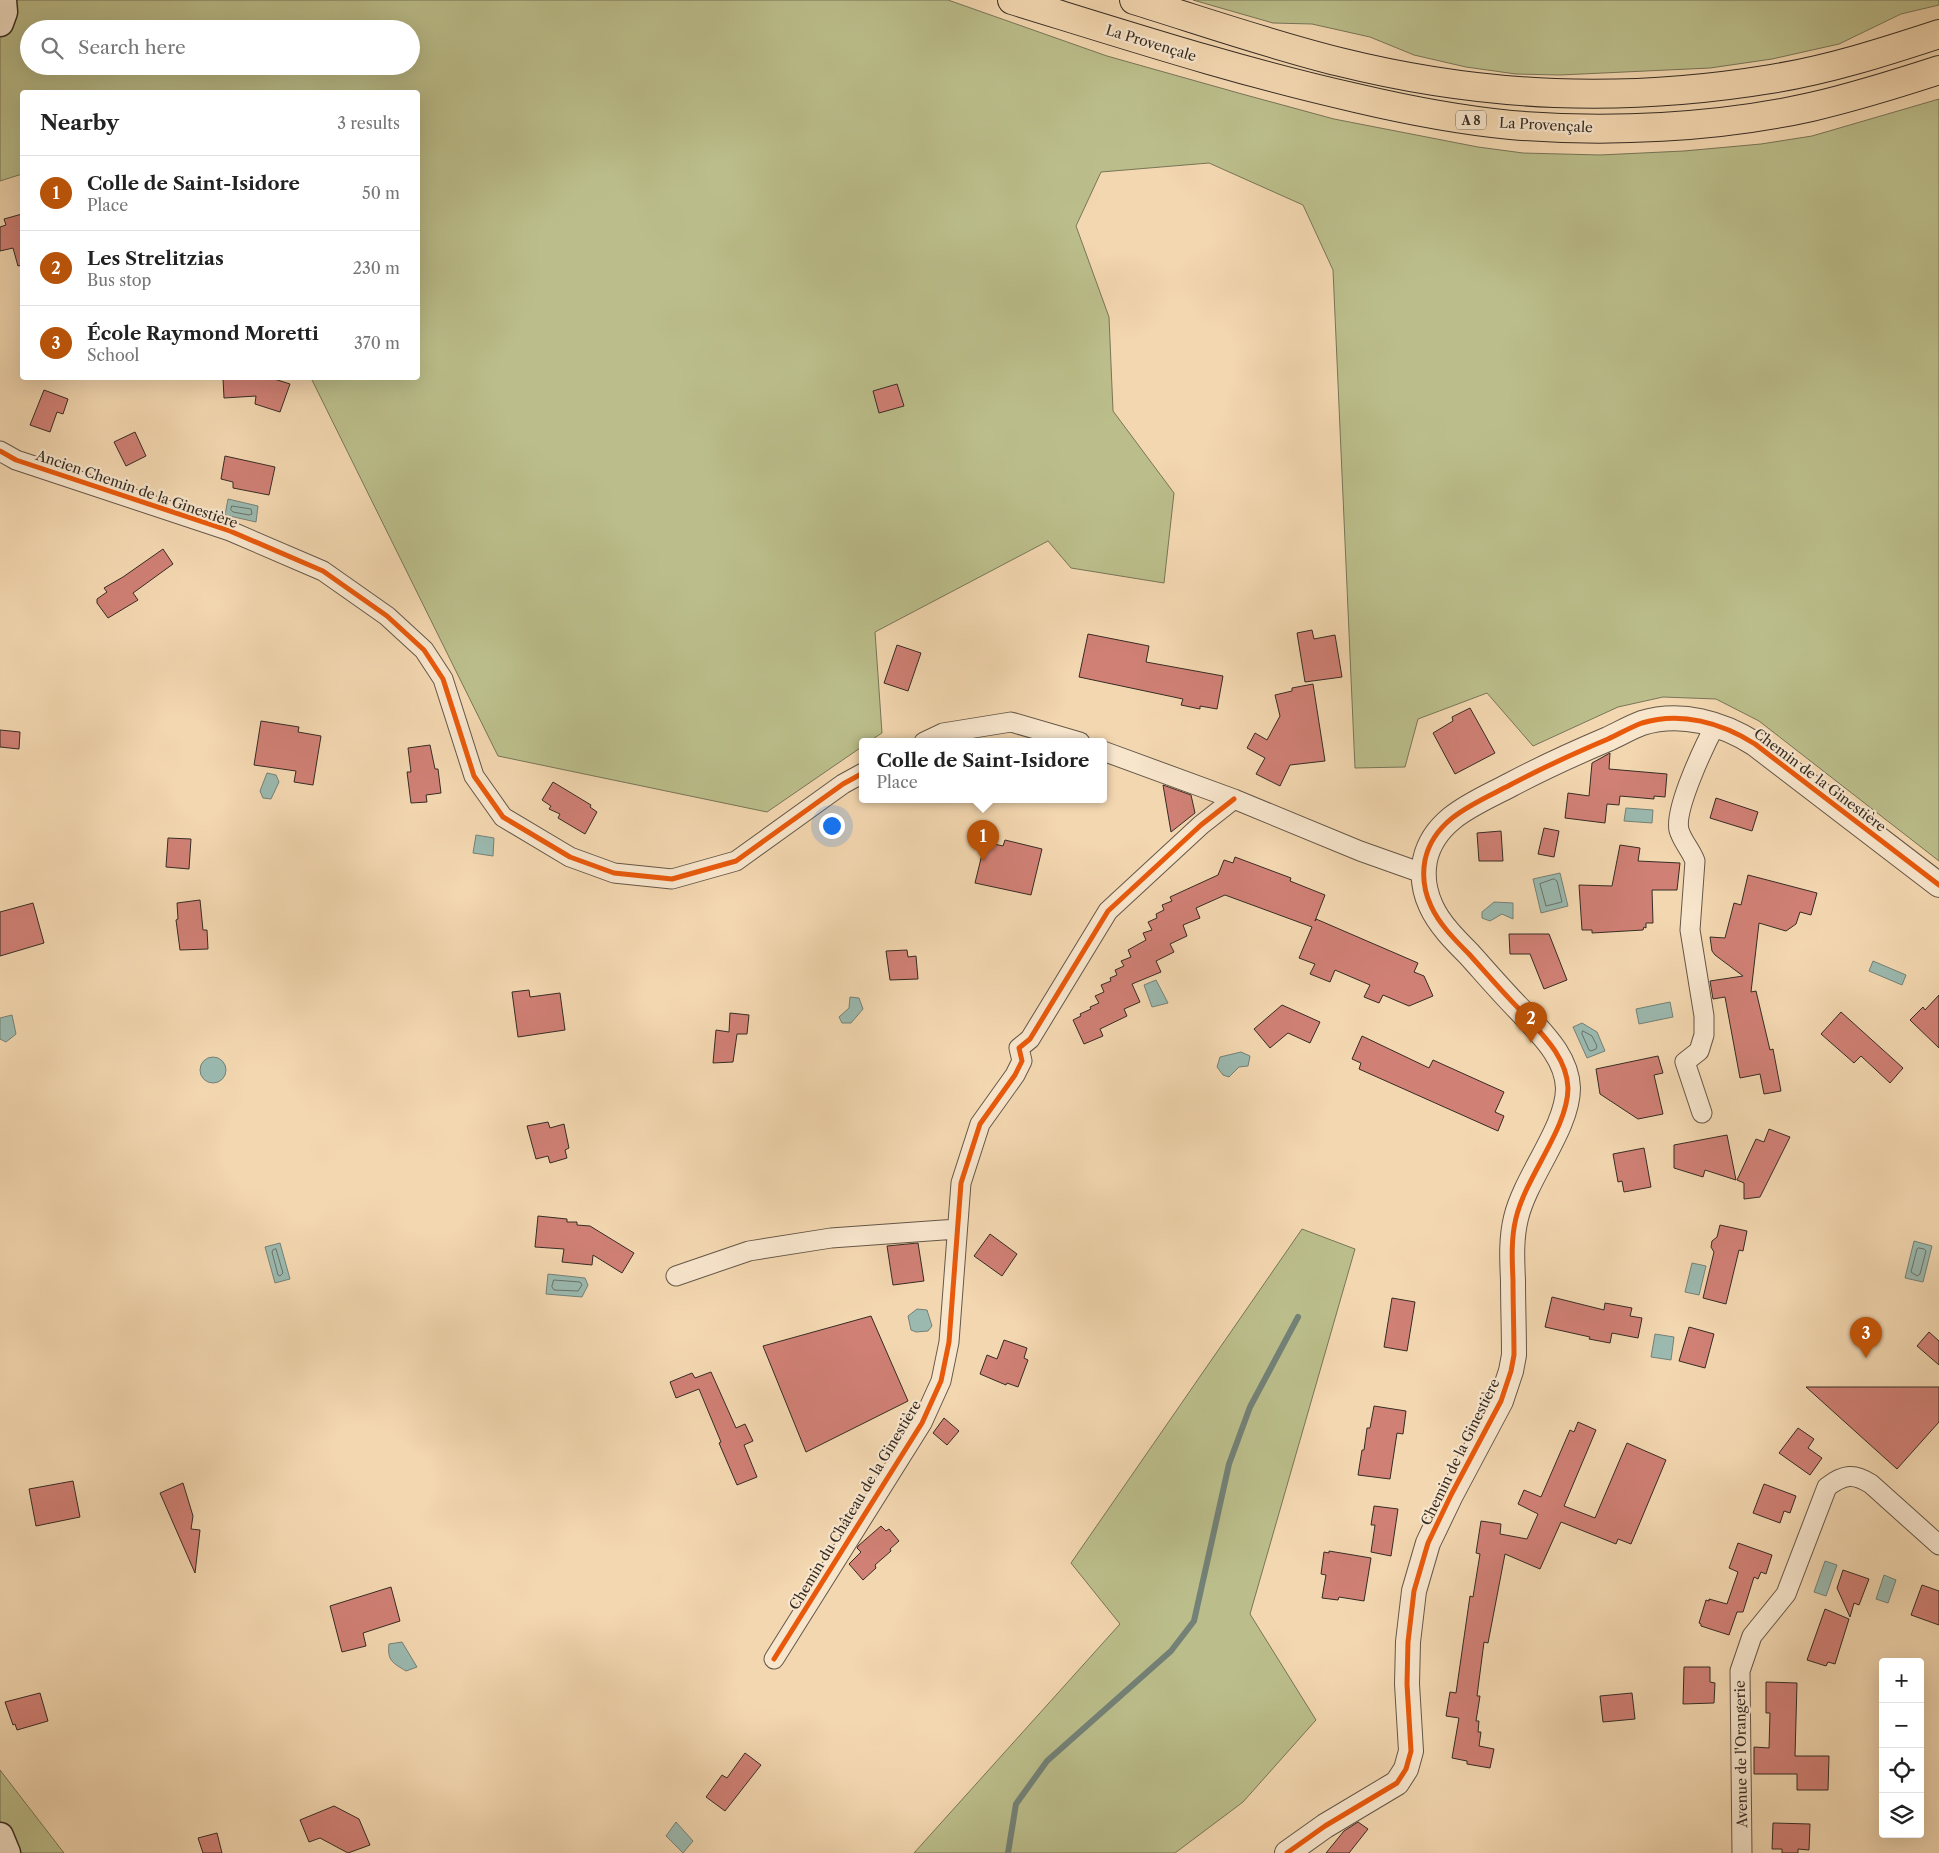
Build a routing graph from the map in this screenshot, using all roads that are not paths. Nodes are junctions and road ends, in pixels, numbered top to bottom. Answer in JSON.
{"nodes":[{"id":1,"x":3,"y":0,"type":"edge"},
{"id":2,"x":1012,"y":0,"type":"edge"},
{"id":3,"x":1134,"y":0,"type":"edge"},
{"id":4,"x":0,"y":23,"type":"edge"},
{"id":5,"x":1939,"y":34,"type":"edge"},
{"id":6,"x":1939,"y":70,"type":"edge"},
{"id":7,"x":0,"y":451,"type":"edge"},
{"id":8,"x":1716,"y":724,"type":"junction"},
{"id":9,"x":932,"y":738,"type":"edge"},
{"id":10,"x":1066,"y":738,"type":"edge"},
{"id":11,"x":1107,"y":752,"type":"edge"},
{"id":12,"x":859,"y":776,"type":"edge"},
{"id":13,"x":1234,"y":799,"type":"junction"},
{"id":14,"x":1422,"y":873,"type":"junction"},
{"id":15,"x":1939,"y":885,"type":"edge"},
{"id":16,"x":1702,"y":1113,"type":"dead end"},
{"id":17,"x":957,"y":1229,"type":"junction"},
{"id":18,"x":676,"y":1276,"type":"dead end"},
{"id":19,"x":1939,"y":1545,"type":"edge"},
{"id":20,"x":774,"y":1659,"type":"dead end"},
{"id":21,"x":0,"y":1836,"type":"edge"},
{"id":22,"x":7,"y":1853,"type":"edge"},
{"id":23,"x":1287,"y":1853,"type":"edge"},
{"id":24,"x":1742,"y":1853,"type":"edge"}],
"edges":[{"from":1,"to":4,"type":"main road"},
{"from":2,"to":6,"type":"highway","name":"La Provençale","number":"A 8"},
{"from":3,"to":5,"type":"highway"},
{"from":7,"to":12,"type":"street","name":"Ancien Chemin de la Ginestière"},
{"from":8,"to":14,"type":"street","name":"Chemin de la Ginestière"},
{"from":8,"to":15,"type":"street","name":"Chemin de la Ginestière"},
{"from":8,"to":16,"type":"street"},
{"from":9,"to":10,"type":"street"},
{"from":11,"to":13,"type":"street"},
{"from":13,"to":14,"type":"street"},
{"from":13,"to":17,"type":"street","name":"Chemin du Château de la Ginestière"},
{"from":14,"to":23,"type":"street","name":"Chemin de la Ginestière"},
{"from":17,"to":18,"type":"street"},
{"from":17,"to":20,"type":"street","name":"Chemin du Château de la Ginestière"},
{"from":19,"to":24,"type":"street","name":"Avenue de l'Orangerie"},
{"from":21,"to":22,"type":"main road"}]}
